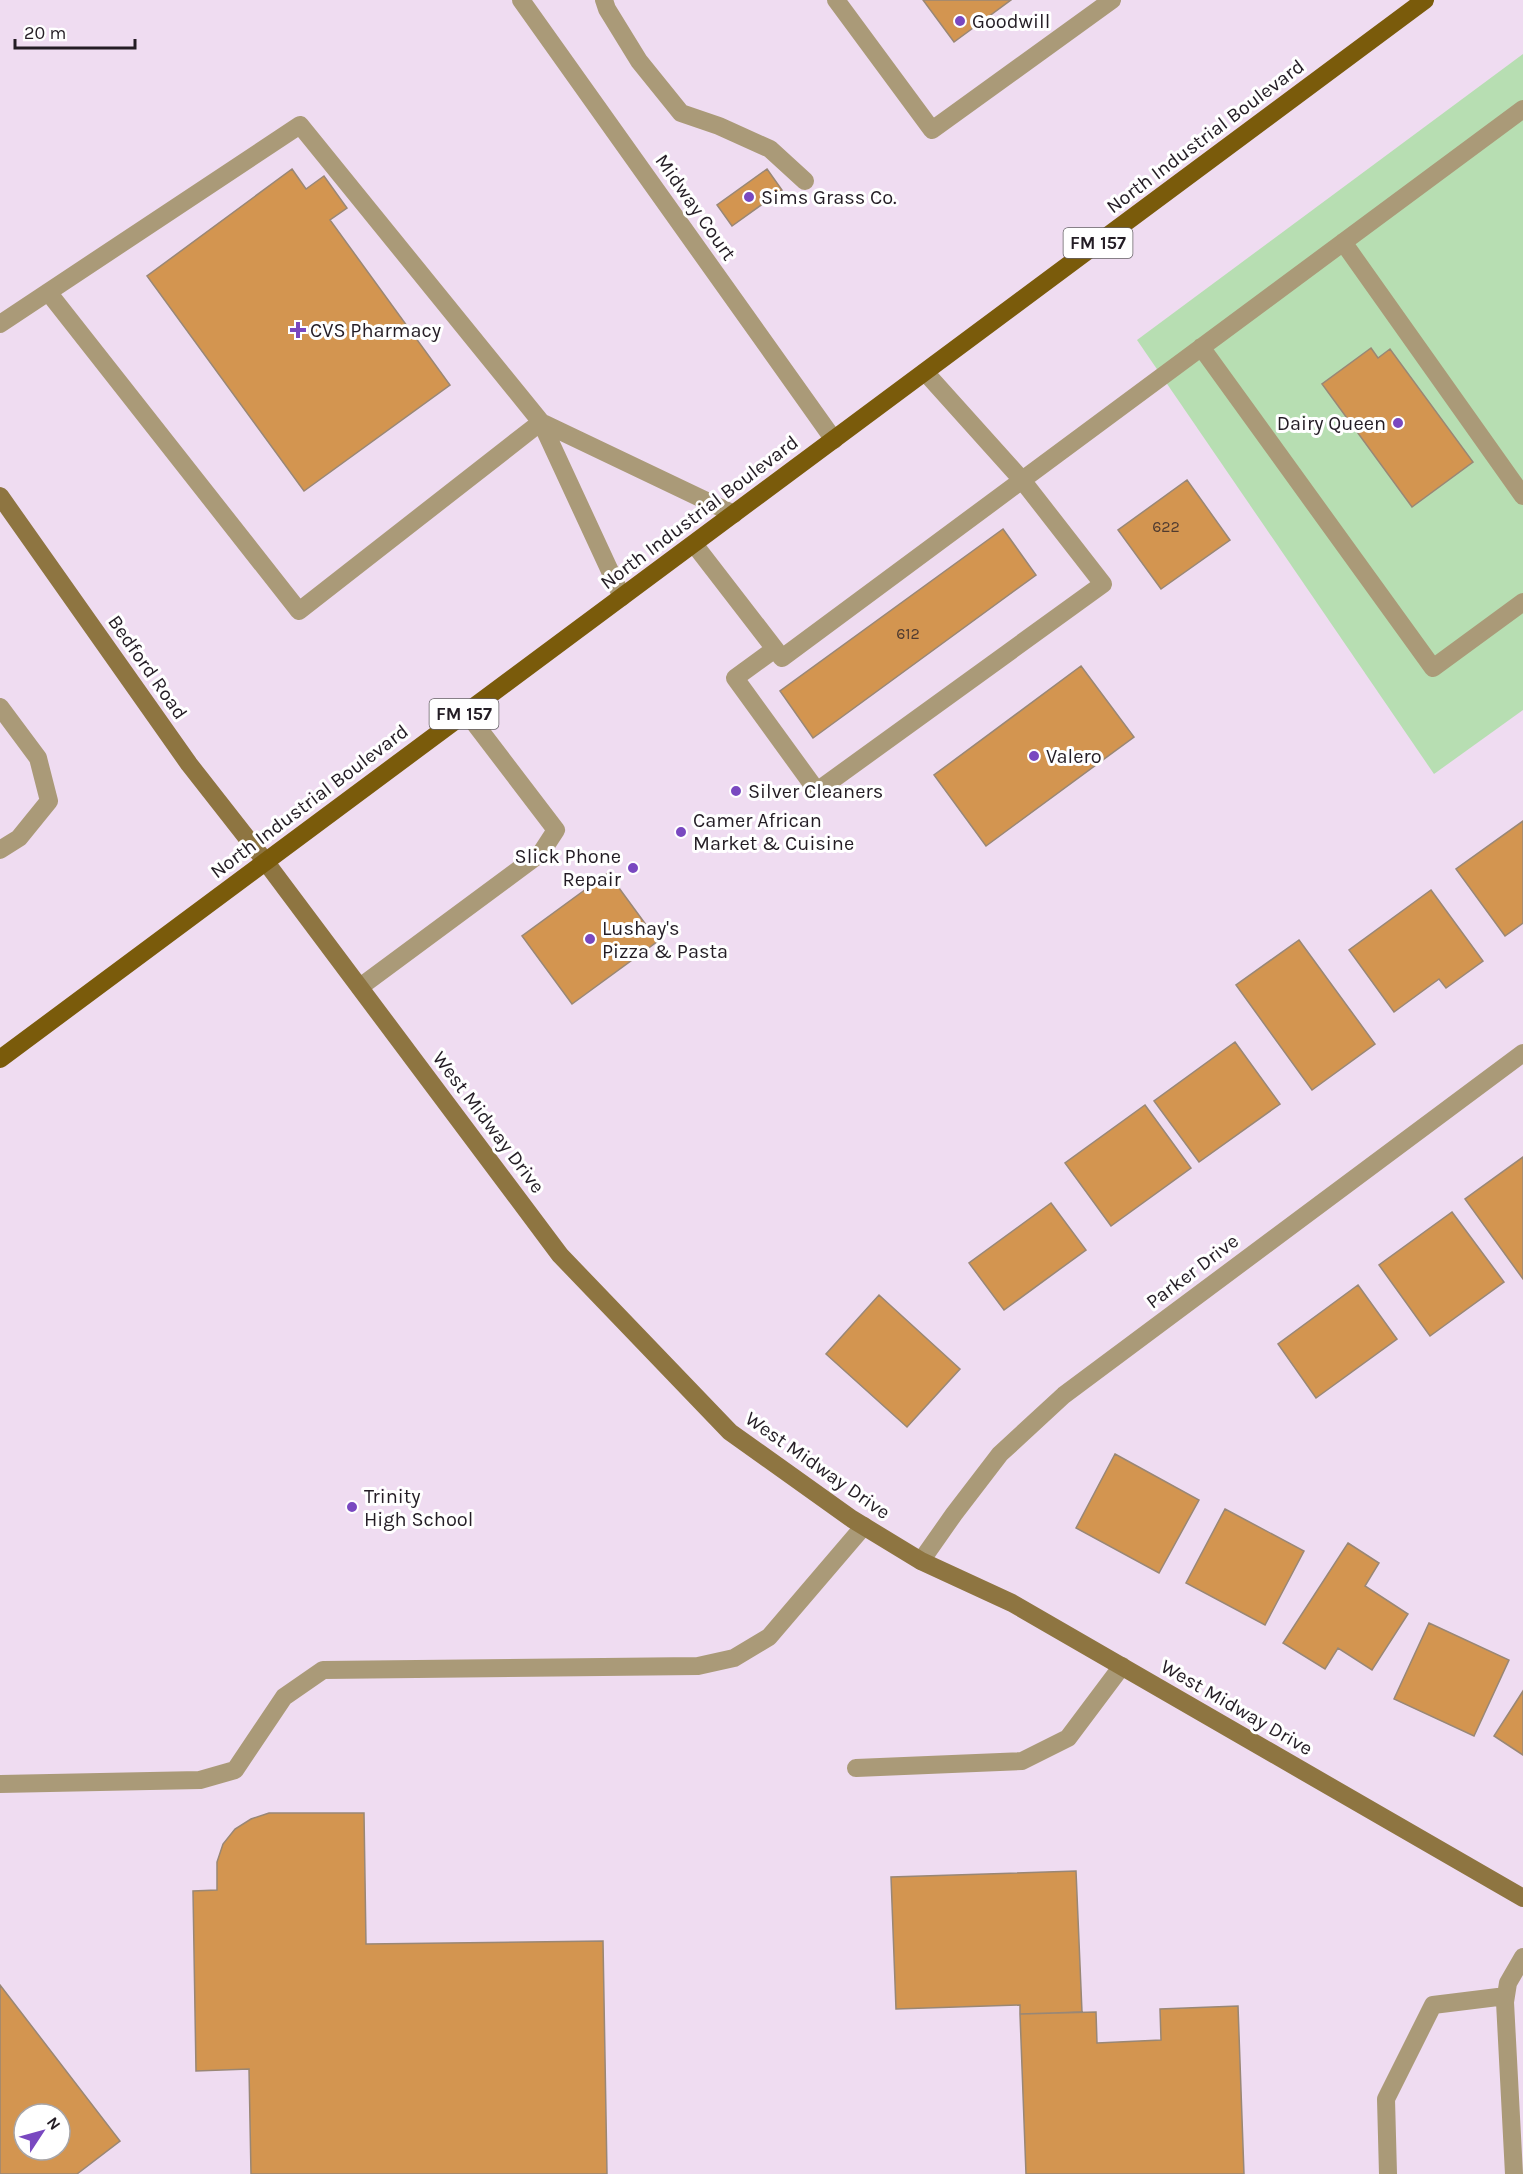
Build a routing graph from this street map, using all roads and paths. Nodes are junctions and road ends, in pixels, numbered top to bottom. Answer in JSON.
{"nodes":[{"id":1,"x":521,"y":0,"type":"edge"},
{"id":2,"x":604,"y":0,"type":"edge"},
{"id":3,"x":836,"y":0,"type":"edge"},
{"id":4,"x":1112,"y":0,"type":"edge"},
{"id":5,"x":1425,"y":0,"type":"edge"},
{"id":6,"x":1523,"y":109,"type":"edge"},
{"id":7,"x":805,"y":181,"type":"dead end"},
{"id":8,"x":1343,"y":242,"type":"junction"},
{"id":9,"x":48,"y":292,"type":"junction"},
{"id":10,"x":0,"y":324,"type":"edge"},
{"id":11,"x":1201,"y":347,"type":"junction"},
{"id":12,"x":925,"y":372,"type":"junction"},
{"id":13,"x":541,"y":422,"type":"junction"},
{"id":14,"x":834,"y":440,"type":"junction"},
{"id":15,"x":1022,"y":480,"type":"junction"},
{"id":16,"x":1523,"y":496,"type":"edge"},
{"id":17,"x":1,"y":500,"type":"edge"},
{"id":18,"x":734,"y":514,"type":"junction"},
{"id":19,"x":694,"y":544,"type":"junction"},
{"id":20,"x":622,"y":597,"type":"junction"},
{"id":21,"x":1523,"y":602,"type":"edge"},
{"id":22,"x":775,"y":649,"type":"junction"},
{"id":23,"x":0,"y":706,"type":"edge"},
{"id":24,"x":466,"y":712,"type":"junction"},
{"id":25,"x":0,"y":850,"type":"edge"},
{"id":26,"x":265,"y":861,"type":"junction"},
{"id":27,"x":360,"y":987,"type":"junction"},
{"id":28,"x":1523,"y":1053,"type":"edge"},
{"id":29,"x":0,"y":1059,"type":"edge"},
{"id":30,"x":864,"y":1526,"type":"junction"},
{"id":31,"x":921,"y":1561,"type":"junction"},
{"id":32,"x":1122,"y":1666,"type":"junction"},
{"id":33,"x":856,"y":1768,"type":"dead end"},
{"id":34,"x":0,"y":1784,"type":"edge"},
{"id":35,"x":1523,"y":1898,"type":"edge"},
{"id":36,"x":1523,"y":1957,"type":"edge"},
{"id":37,"x":1506,"y":1996,"type":"junction"},
{"id":38,"x":1388,"y":2174,"type":"edge"},
{"id":39,"x":1514,"y":2174,"type":"edge"}],
"edges":[{"from":1,"to":14,"type":"street","name":"Midway Court"},
{"from":2,"to":7,"type":"street"},
{"from":3,"to":4,"type":"street"},
{"from":5,"to":12,"type":"main road","name":"North Industrial Boulevard","number":"FM 157"},
{"from":6,"to":8,"type":"street"},
{"from":8,"to":11,"type":"street"},
{"from":8,"to":16,"type":"street"},
{"from":9,"to":10,"type":"street"},
{"from":9,"to":13,"type":"street"},
{"from":9,"to":13,"type":"street"},
{"from":11,"to":15,"type":"street"},
{"from":11,"to":21,"type":"street"},
{"from":12,"to":14,"type":"main road","name":"North Industrial Boulevard","number":"FM 157"},
{"from":12,"to":15,"type":"street"},
{"from":13,"to":18,"type":"street"},
{"from":13,"to":20,"type":"street"},
{"from":14,"to":18,"type":"main road","name":"North Industrial Boulevard","number":"FM 157"},
{"from":15,"to":22,"type":"street"},
{"from":15,"to":22,"type":"street"},
{"from":17,"to":26,"type":"street","name":"Bedford Road"},
{"from":18,"to":19,"type":"main road","name":"North Industrial Boulevard","number":"FM 157"},
{"from":19,"to":20,"type":"main road","name":"North Industrial Boulevard","number":"FM 157"},
{"from":19,"to":22,"type":"street"},
{"from":20,"to":24,"type":"main road","name":"North Industrial Boulevard","number":"FM 157"},
{"from":23,"to":25,"type":"street"},
{"from":24,"to":26,"type":"main road","name":"North Industrial Boulevard","number":"FM 157"},
{"from":24,"to":27,"type":"street"},
{"from":26,"to":27,"type":"street","name":"West Midway Drive"},
{"from":26,"to":29,"type":"main road","name":"North Industrial Boulevard","number":"FM 157"},
{"from":27,"to":30,"type":"street","name":"West Midway Drive"},
{"from":28,"to":31,"type":"street","name":"Parker Drive"},
{"from":30,"to":31,"type":"street","name":"West Midway Drive"},
{"from":30,"to":34,"type":"street"},
{"from":31,"to":32,"type":"street","name":"West Midway Drive"},
{"from":32,"to":33,"type":"street"},
{"from":32,"to":35,"type":"street","name":"West Midway Drive"},
{"from":36,"to":37,"type":"street"},
{"from":37,"to":38,"type":"street"},
{"from":37,"to":39,"type":"street"}]}
